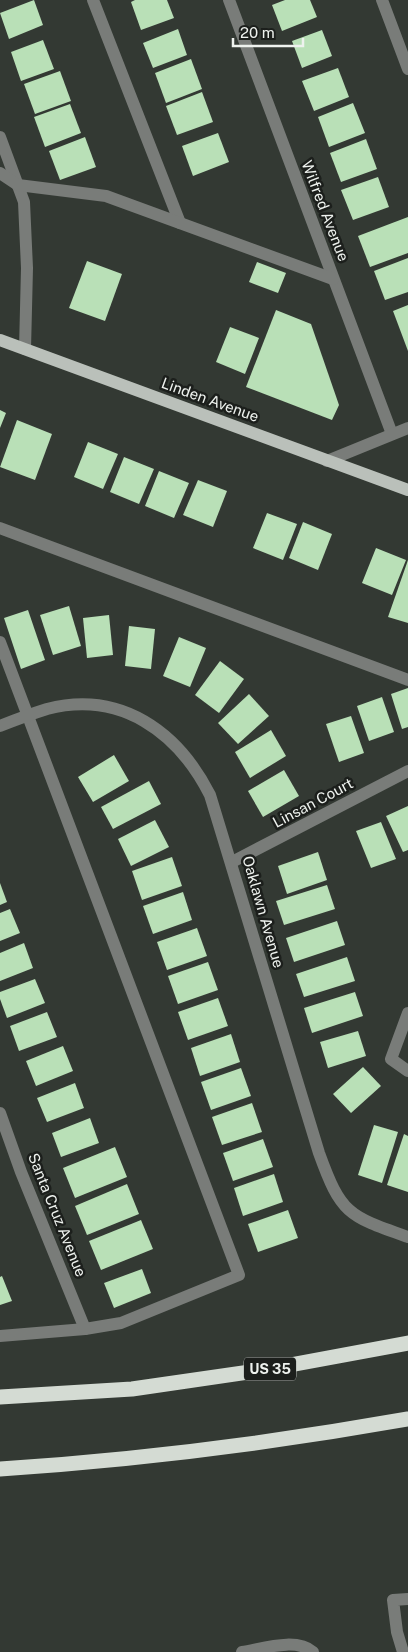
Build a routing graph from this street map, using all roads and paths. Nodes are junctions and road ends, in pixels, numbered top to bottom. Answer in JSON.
{"nodes":[{"id":1,"x":93,"y":0,"type":"edge"},
{"id":2,"x":228,"y":0,"type":"edge"},
{"id":3,"x":382,"y":0,"type":"edge"},
{"id":4,"x":408,"y":69,"type":"edge"},
{"id":5,"x":0,"y":137,"type":"edge"},
{"id":6,"x":0,"y":173,"type":"edge"},
{"id":7,"x":18,"y":185,"type":"junction"},
{"id":8,"x":180,"y":223,"type":"junction"},
{"id":9,"x":334,"y":279,"type":"junction"},
{"id":10,"x":0,"y":340,"type":"edge"},
{"id":11,"x":26,"y":349,"type":"junction"},
{"id":12,"x":408,"y":428,"type":"edge"},
{"id":13,"x":392,"y":434,"type":"junction"},
{"id":14,"x":327,"y":461,"type":"junction"},
{"id":15,"x":408,"y":490,"type":"edge"},
{"id":16,"x":0,"y":528,"type":"edge"},
{"id":17,"x":0,"y":642,"type":"edge"},
{"id":18,"x":408,"y":680,"type":"edge"},
{"id":19,"x":28,"y":716,"type":"junction"},
{"id":20,"x":0,"y":726,"type":"edge"},
{"id":21,"x":408,"y":771,"type":"edge"},
{"id":22,"x":232,"y":862,"type":"junction"},
{"id":23,"x":408,"y":1013,"type":"edge"},
{"id":24,"x":408,"y":1071,"type":"edge"},
{"id":25,"x":0,"y":1113,"type":"edge"},
{"id":26,"x":408,"y":1237,"type":"edge"},
{"id":27,"x":85,"y":1329,"type":"junction"},
{"id":28,"x":0,"y":1336,"type":"edge"},
{"id":29,"x":408,"y":1343,"type":"edge"},
{"id":30,"x":0,"y":1397,"type":"edge"},
{"id":31,"x":408,"y":1419,"type":"edge"},
{"id":32,"x":0,"y":1469,"type":"edge"},
{"id":33,"x":408,"y":1599,"type":"edge"},
{"id":34,"x":242,"y":1652,"type":"edge"},
{"id":35,"x":313,"y":1652,"type":"edge"},
{"id":36,"x":403,"y":1652,"type":"edge"}],
"edges":[{"from":1,"to":8,"type":"street"},
{"from":2,"to":9,"type":"street","name":"Wilfred Avenue"},
{"from":3,"to":4,"type":"street"},
{"from":5,"to":7,"type":"street"},
{"from":6,"to":7,"type":"street"},
{"from":7,"to":8,"type":"street"},
{"from":7,"to":11,"type":"street"},
{"from":8,"to":9,"type":"street"},
{"from":9,"to":13,"type":"street","name":"Wilfred Avenue"},
{"from":10,"to":11,"type":"main road","name":"Linden Avenue"},
{"from":11,"to":14,"type":"main road","name":"Linden Avenue"},
{"from":12,"to":13,"type":"street"},
{"from":13,"to":14,"type":"street"},
{"from":14,"to":15,"type":"main road","name":"Linden Avenue"},
{"from":16,"to":18,"type":"street"},
{"from":17,"to":19,"type":"street"},
{"from":19,"to":20,"type":"street","name":"Oaklawn Avenue"},
{"from":19,"to":22,"type":"street","name":"Oaklawn Avenue"},
{"from":19,"to":27,"type":"street"},
{"from":21,"to":22,"type":"street","name":"Linsan Court"},
{"from":22,"to":26,"type":"street","name":"Oaklawn Avenue"},
{"from":23,"to":24,"type":"street"},
{"from":25,"to":27,"type":"street","name":"Santa Cruz Avenue"},
{"from":27,"to":28,"type":"street"},
{"from":29,"to":30,"type":"highway","number":"US 35"},
{"from":31,"to":32,"type":"highway"},
{"from":33,"to":36,"type":"street"},
{"from":34,"to":35,"type":"street"}]}
